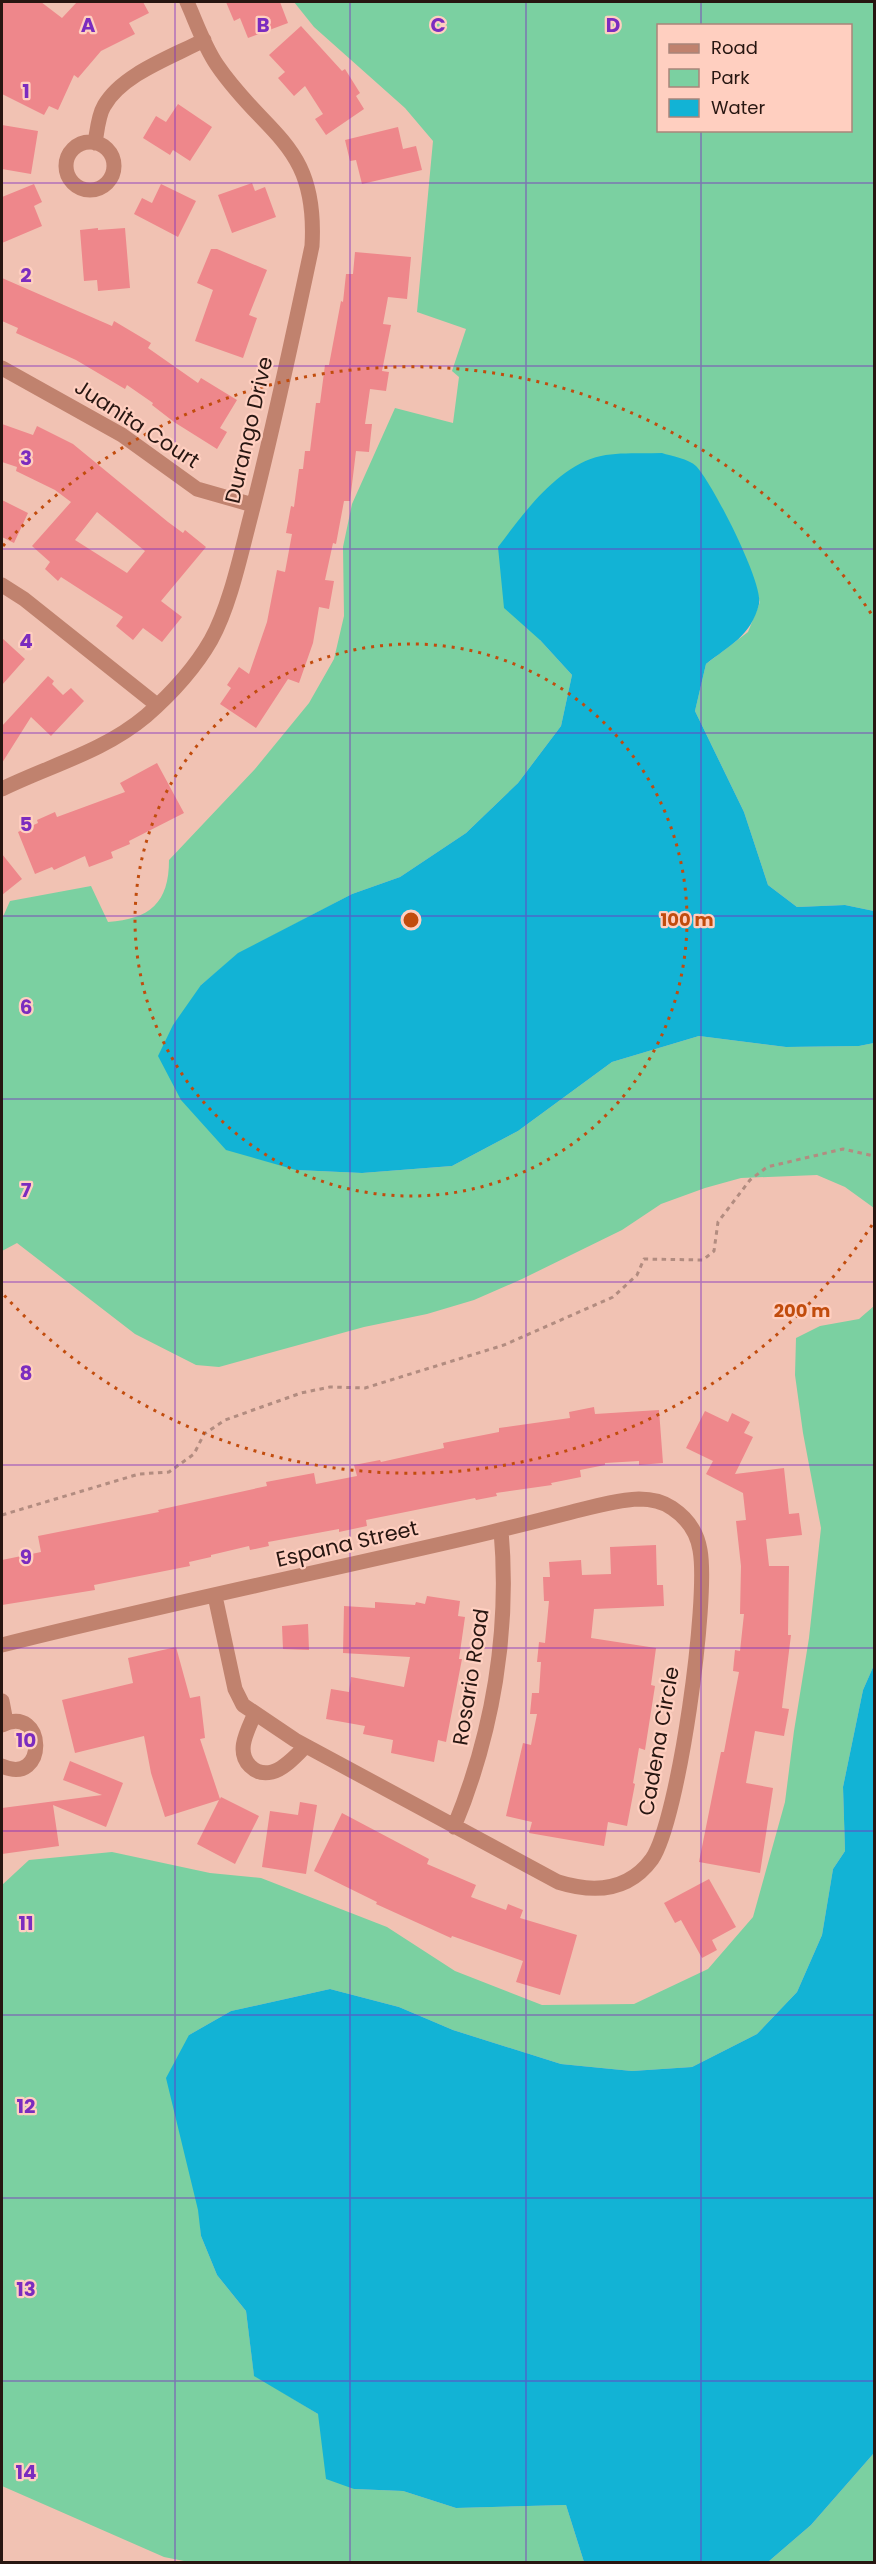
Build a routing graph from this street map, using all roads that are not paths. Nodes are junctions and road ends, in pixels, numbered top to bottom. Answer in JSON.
{"nodes":[{"id":1,"x":187,"y":2,"type":"edge"},
{"id":2,"x":204,"y":40,"type":"junction"},
{"id":3,"x":95,"y":143,"type":"dead end"},
{"id":4,"x":2,"y":368,"type":"edge"},
{"id":5,"x":253,"y":505,"type":"junction"},
{"id":6,"x":2,"y":585,"type":"edge"},
{"id":7,"x":157,"y":705,"type":"junction"},
{"id":8,"x":2,"y":789,"type":"edge"},
{"id":9,"x":693,"y":1527,"type":"joint"},
{"id":10,"x":501,"y":1530,"type":"junction"},
{"id":11,"x":215,"y":1596,"type":"junction"},
{"id":12,"x":2,"y":1645,"type":"edge"},
{"id":13,"x":2,"y":1701,"type":"edge"},
{"id":14,"x":255,"y":1713,"type":"junction"},
{"id":15,"x":4,"y":1723,"type":"edge"},
{"id":16,"x":306,"y":1746,"type":"junction"},
{"id":17,"x":2,"y":1766,"type":"edge"},
{"id":18,"x":454,"y":1827,"type":"junction"}],
"edges":[{"from":1,"to":2,"type":"street","name":"Durango Drive"},
{"from":2,"to":3,"type":"street"},
{"from":2,"to":5,"type":"street","name":"Durango Drive"},
{"from":4,"to":5,"type":"street","name":"Juanita Court"},
{"from":5,"to":7,"type":"street","name":"Durango Drive"},
{"from":6,"to":7,"type":"street"},
{"from":7,"to":8,"type":"street","name":"Durango Drive"},
{"from":9,"to":10,"type":"street","name":"Espana Street"},
{"from":9,"to":18,"type":"street","name":"Cadena Circle"},
{"from":10,"to":11,"type":"street","name":"Espana Street"},
{"from":10,"to":18,"type":"street","name":"Rosario Road"},
{"from":11,"to":12,"type":"street","name":"Espana Street"},
{"from":11,"to":14,"type":"street","name":"Cadena Circle"},
{"from":13,"to":15,"type":"street"},
{"from":14,"to":16,"type":"street","name":"Cadena Circle"},
{"from":14,"to":16,"type":"street"},
{"from":15,"to":17,"type":"street"},
{"from":16,"to":18,"type":"street","name":"Cadena Circle"}]}
